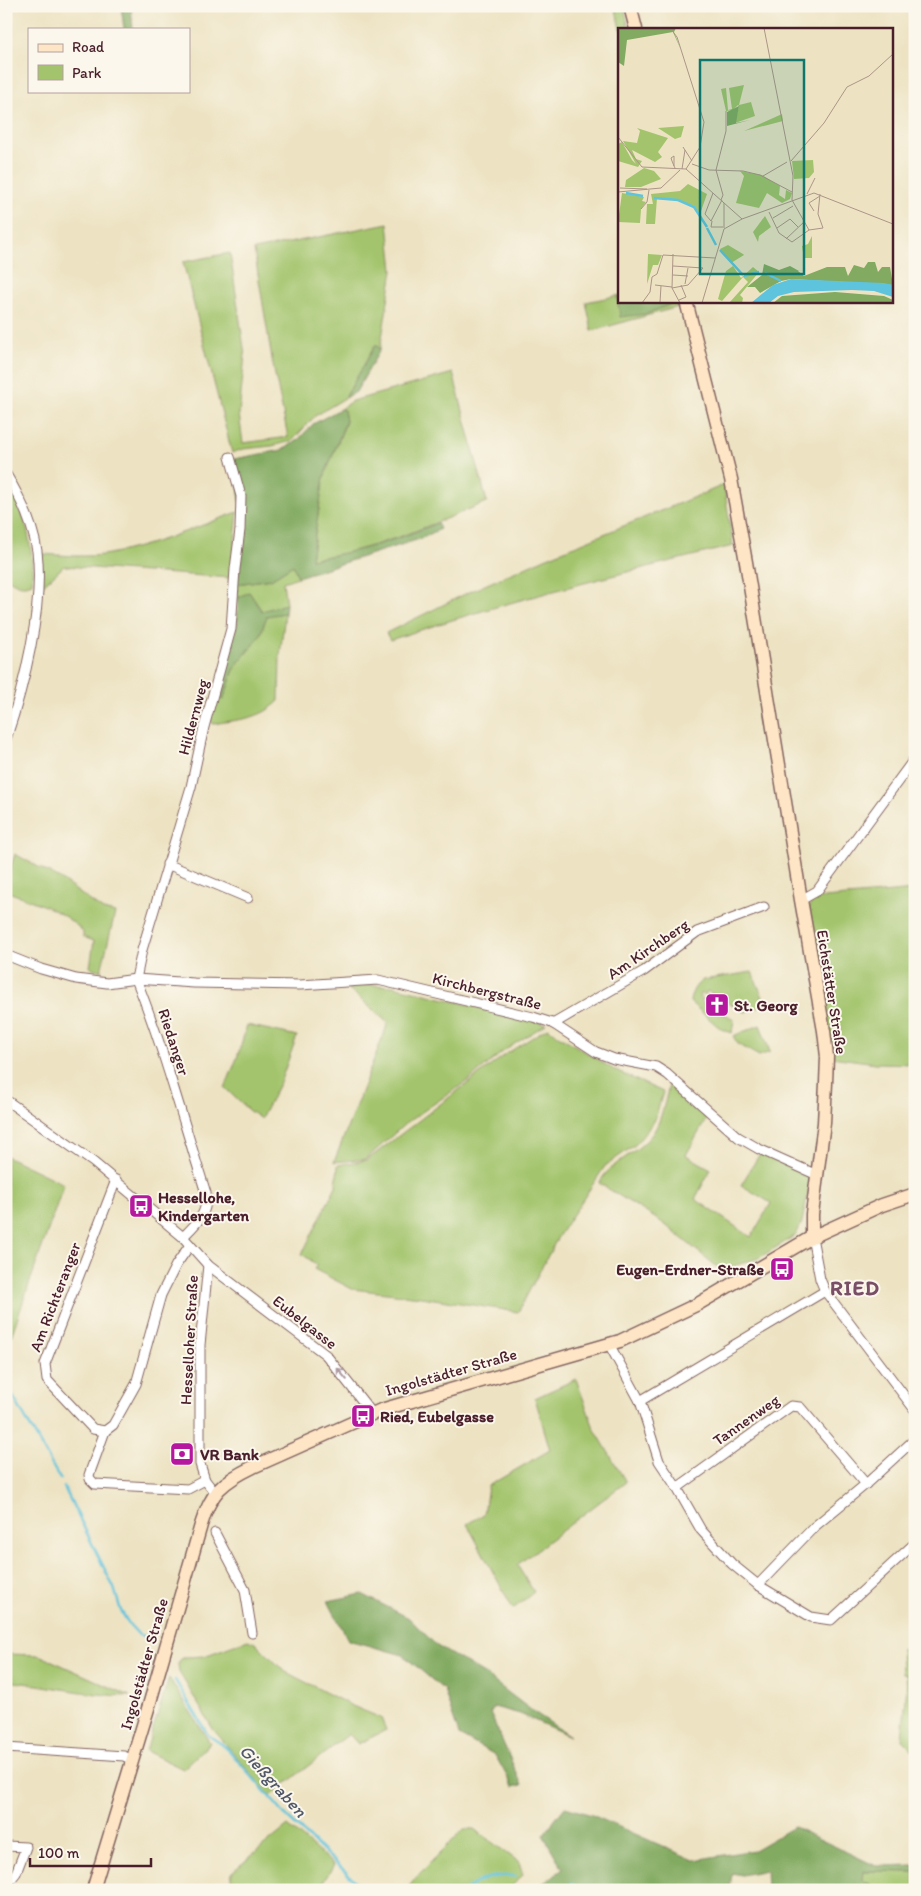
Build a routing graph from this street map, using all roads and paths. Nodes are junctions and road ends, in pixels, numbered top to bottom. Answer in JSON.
{"nodes":[{"id":1,"x":630,"y":6,"type":"edge"},
{"id":2,"x":636,"y":28,"type":"edge"},
{"id":3,"x":686,"y":302,"type":"edge"},
{"id":4,"x":230,"y":457,"type":"dead end"},
{"id":5,"x":6,"y":474,"type":"edge"},
{"id":6,"x":6,"y":739,"type":"edge"},
{"id":7,"x":915,"y":758,"type":"edge"},
{"id":8,"x":167,"y":864,"type":"junction"},
{"id":9,"x":248,"y":898,"type":"dead end"},
{"id":10,"x":801,"y":900,"type":"junction"},
{"id":11,"x":764,"y":907,"type":"dead end"},
{"id":12,"x":6,"y":955,"type":"edge"},
{"id":13,"x":136,"y":979,"type":"junction"},
{"id":14,"x":554,"y":1024,"type":"junction"},
{"id":15,"x":6,"y":1100,"type":"edge"},
{"id":16,"x":818,"y":1175,"type":"junction"},
{"id":17,"x":116,"y":1180,"type":"junction"},
{"id":18,"x":915,"y":1194,"type":"edge"},
{"id":19,"x":183,"y":1237,"type":"junction"},
{"id":20,"x":812,"y":1237,"type":"junction"},
{"id":21,"x":190,"y":1245,"type":"junction"},
{"id":22,"x":208,"y":1266,"type":"junction"},
{"id":23,"x":825,"y":1291,"type":"junction"},
{"id":24,"x":609,"y":1344,"type":"junction"},
{"id":25,"x":640,"y":1401,"type":"junction"},
{"id":26,"x":915,"y":1410,"type":"edge"},
{"id":27,"x":372,"y":1413,"type":"junction"},
{"id":28,"x":105,"y":1431,"type":"junction"},
{"id":29,"x":915,"y":1439,"type":"edge"},
{"id":30,"x":205,"y":1480,"type":"junction"},
{"id":31,"x":866,"y":1484,"type":"junction"},
{"id":32,"x":677,"y":1488,"type":"junction"},
{"id":33,"x":215,"y":1493,"type":"junction"},
{"id":34,"x":215,"y":1533,"type":"dead end"},
{"id":35,"x":915,"y":1542,"type":"edge"},
{"id":36,"x":758,"y":1584,"type":"junction"},
{"id":37,"x":252,"y":1633,"type":"dead end"},
{"id":38,"x":6,"y":1748,"type":"edge"},
{"id":39,"x":132,"y":1760,"type":"junction"},
{"id":40,"x":6,"y":1846,"type":"edge"},
{"id":41,"x":6,"y":1885,"type":"edge"},
{"id":42,"x":93,"y":1890,"type":"edge"}],
"edges":[{"from":1,"to":2,"type":"main road"},
{"from":3,"to":10,"type":"main road","name":"Eichstätter Straße"},
{"from":4,"to":8,"type":"street","name":"Hildernweg"},
{"from":5,"to":6,"type":"street"},
{"from":7,"to":10,"type":"street"},
{"from":8,"to":9,"type":"street"},
{"from":8,"to":13,"type":"street","name":"Hildernweg"},
{"from":10,"to":16,"type":"main road","name":"Eichstätter Straße"},
{"from":11,"to":14,"type":"street","name":"Am Kirchberg"},
{"from":12,"to":13,"type":"street"},
{"from":13,"to":14,"type":"street","name":"Kirchbergstraße"},
{"from":13,"to":19,"type":"street","name":"Riedanger"},
{"from":14,"to":16,"type":"street","name":"Kirchbergstraße"},
{"from":15,"to":17,"type":"street","name":"Hesselloher Straße"},
{"from":16,"to":20,"type":"main road","name":"Eichstätter Straße"},
{"from":17,"to":19,"type":"street","name":"Hesselloher Straße"},
{"from":17,"to":28,"type":"street","name":"Am Richteranger"},
{"from":18,"to":20,"type":"main road","name":"Ingolstädter Straße"},
{"from":19,"to":21,"type":"street","name":"Hesselloher Straße"},
{"from":20,"to":23,"type":"street"},
{"from":20,"to":24,"type":"main road","name":"Ingolstädter Straße"},
{"from":21,"to":22,"type":"street","name":"Hesselloher Straße"},
{"from":21,"to":28,"type":"street"},
{"from":27,"to":22,"type":"street","name":"Eubelgasse","one_way":true},
{"from":22,"to":30,"type":"street","name":"Hesselloher Straße"},
{"from":23,"to":25,"type":"street"},
{"from":23,"to":26,"type":"street"},
{"from":24,"to":25,"type":"street"},
{"from":24,"to":27,"type":"main road","name":"Ingolstädter Straße"},
{"from":25,"to":32,"type":"street"},
{"from":27,"to":33,"type":"main road","name":"Ingolstädter Straße"},
{"from":28,"to":30,"type":"street"},
{"from":29,"to":31,"type":"street"},
{"from":30,"to":33,"type":"street","name":"Hesselloher Straße"},
{"from":31,"to":32,"type":"street","name":"Tannenweg"},
{"from":31,"to":36,"type":"street"},
{"from":32,"to":36,"type":"street"},
{"from":33,"to":39,"type":"main road","name":"Ingolstädter Straße"},
{"from":34,"to":37,"type":"street"},
{"from":35,"to":36,"type":"street"},
{"from":38,"to":39,"type":"street"},
{"from":39,"to":42,"type":"main road","name":"Ingolstädter Straße"},
{"from":40,"to":41,"type":"street"}]}
